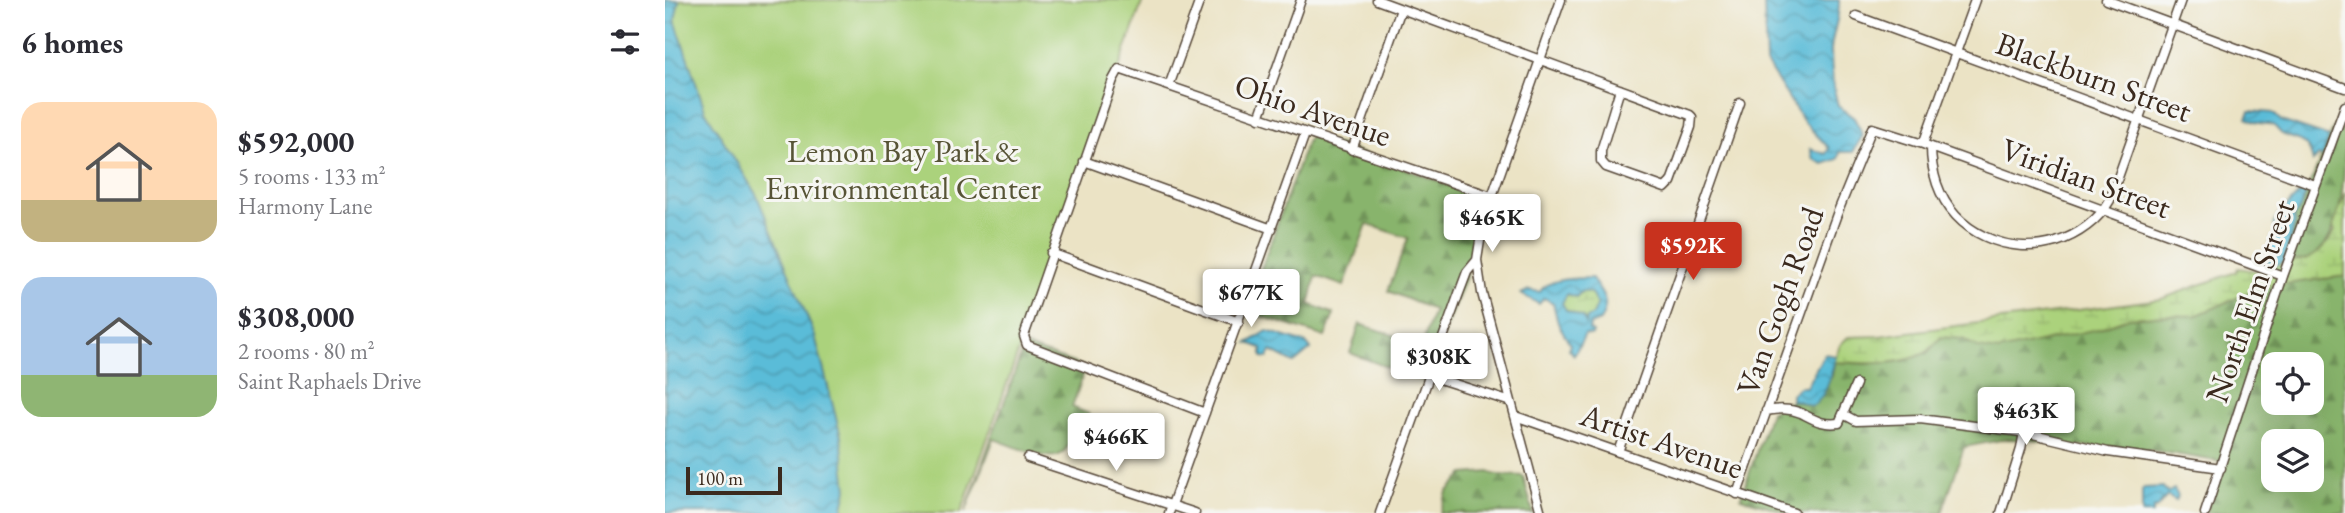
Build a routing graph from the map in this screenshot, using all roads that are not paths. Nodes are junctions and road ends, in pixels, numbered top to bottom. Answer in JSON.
{"nodes":[{"id":1,"x":1200,"y":0,"type":"edge"},
{"id":2,"x":1301,"y":0,"type":"edge"},
{"id":3,"x":1377,"y":0,"type":"edge"},
{"id":4,"x":1561,"y":0,"type":"edge"},
{"id":5,"x":1975,"y":0,"type":"edge"},
{"id":6,"x":2106,"y":0,"type":"edge"},
{"id":7,"x":2181,"y":0,"type":"edge"},
{"id":8,"x":1401,"y":9,"type":"junction"},
{"id":9,"x":1856,"y":16,"type":"dead end"},
{"id":10,"x":2173,"y":24,"type":"junction"},
{"id":11,"x":1956,"y":52,"type":"junction"},
{"id":12,"x":1540,"y":59,"type":"junction"},
{"id":13,"x":1169,"y":86,"type":"junction"},
{"id":14,"x":2345,"y":88,"type":"edge"},
{"id":15,"x":1620,"y":89,"type":"junction"},
{"id":16,"x":1740,"y":103,"type":"dead end"},
{"id":17,"x":2345,"y":106,"type":"edge"},
{"id":18,"x":1259,"y":118,"type":"junction"},
{"id":19,"x":2139,"y":120,"type":"junction"},
{"id":20,"x":1872,"y":128,"type":"joint"},
{"id":21,"x":1304,"y":134,"type":"junction"},
{"id":22,"x":1927,"y":146,"type":"junction"},
{"id":23,"x":1352,"y":150,"type":"junction"},
{"id":24,"x":1084,"y":161,"type":"junction"},
{"id":25,"x":2315,"y":186,"type":"junction"},
{"id":26,"x":1491,"y":196,"type":"junction"},
{"id":27,"x":2102,"y":211,"type":"junction"},
{"id":28,"x":1272,"y":229,"type":"junction"},
{"id":29,"x":1051,"y":253,"type":"junction"},
{"id":30,"x":1477,"y":260,"type":"junction"},
{"id":31,"x":2283,"y":275,"type":"junction"},
{"id":32,"x":1238,"y":322,"type":"junction"},
{"id":33,"x":1430,"y":376,"type":"junction"},
{"id":34,"x":1856,"y":384,"type":"dead end"},
{"id":35,"x":1511,"y":402,"type":"junction"},
{"id":36,"x":1766,"y":411,"type":"junction"},
{"id":37,"x":1205,"y":414,"type":"junction"},
{"id":38,"x":1843,"y":414,"type":"junction"},
{"id":39,"x":1515,"y":416,"type":"junction"},
{"id":40,"x":2024,"y":432,"type":"junction"},
{"id":41,"x":1618,"y":452,"type":"junction"},
{"id":42,"x":1028,"y":458,"type":"dead end"},
{"id":43,"x":2221,"y":468,"type":"junction"},
{"id":44,"x":1737,"y":494,"type":"junction"},
{"id":45,"x":1170,"y":509,"type":"edge"},
{"id":46,"x":1195,"y":513,"type":"edge"},
{"id":47,"x":1380,"y":513,"type":"edge"},
{"id":48,"x":1541,"y":513,"type":"edge"},
{"id":49,"x":1794,"y":513,"type":"edge"},
{"id":50,"x":2001,"y":513,"type":"edge"},
{"id":51,"x":2205,"y":513,"type":"edge"}],
"edges":[{"from":1,"to":13,"type":"street"},
{"from":2,"to":18,"type":"street"},
{"from":3,"to":8,"type":"street"},
{"from":4,"to":12,"type":"street"},
{"from":5,"to":11,"type":"street"},
{"from":6,"to":10,"type":"street"},
{"from":7,"to":10,"type":"street"},
{"from":8,"to":12,"type":"street"},
{"from":8,"to":23,"type":"street"},
{"from":9,"to":11,"type":"street","name":"Blackburn Street"},
{"from":10,"to":14,"type":"street"},
{"from":10,"to":19,"type":"street"},
{"from":11,"to":19,"type":"street","name":"Blackburn Street"},
{"from":11,"to":22,"type":"street"},
{"from":12,"to":15,"type":"street"},
{"from":12,"to":26,"type":"street"},
{"from":13,"to":18,"type":"street","name":"Ohio Avenue"},
{"from":13,"to":24,"type":"street","name":"Ohio Avenue"},
{"from":15,"to":15,"type":"street"},
{"from":16,"to":41,"type":"street"},
{"from":17,"to":25,"type":"street","name":"North Elm Street"},
{"from":18,"to":21,"type":"street","name":"Ohio Avenue"},
{"from":19,"to":25,"type":"street","name":"Blackburn Street"},
{"from":19,"to":27,"type":"street"},
{"from":20,"to":22,"type":"street","name":"Viridian Street"},
{"from":20,"to":36,"type":"street","name":"Van Gogh Road"},
{"from":21,"to":23,"type":"street","name":"Ohio Avenue"},
{"from":21,"to":28,"type":"street"},
{"from":22,"to":27,"type":"street","name":"Viridian Street"},
{"from":22,"to":27,"type":"street"},
{"from":23,"to":26,"type":"street","name":"Ohio Avenue"},
{"from":24,"to":28,"type":"street"},
{"from":24,"to":29,"type":"street"},
{"from":25,"to":31,"type":"street","name":"North Elm Street"},
{"from":26,"to":30,"type":"street"},
{"from":27,"to":31,"type":"street","name":"Viridian Street"},
{"from":28,"to":32,"type":"street"},
{"from":29,"to":32,"type":"street"},
{"from":29,"to":37,"type":"street"},
{"from":30,"to":33,"type":"street"},
{"from":30,"to":35,"type":"street"},
{"from":31,"to":43,"type":"street","name":"North Elm Street"},
{"from":32,"to":37,"type":"street"},
{"from":33,"to":35,"type":"street"},
{"from":33,"to":47,"type":"street"},
{"from":34,"to":38,"type":"street"},
{"from":35,"to":39,"type":"street"},
{"from":36,"to":38,"type":"street"},
{"from":36,"to":44,"type":"street","name":"Van Gogh Road"},
{"from":37,"to":45,"type":"street"},
{"from":38,"to":40,"type":"street"},
{"from":39,"to":41,"type":"street","name":"Artist Avenue"},
{"from":39,"to":48,"type":"street"},
{"from":40,"to":43,"type":"street"},
{"from":40,"to":50,"type":"street"},
{"from":41,"to":44,"type":"street","name":"Artist Avenue"},
{"from":42,"to":45,"type":"street"},
{"from":43,"to":51,"type":"street","name":"North Elm Street"},
{"from":44,"to":49,"type":"street","name":"Artist Avenue"},
{"from":45,"to":46,"type":"street"}]}
